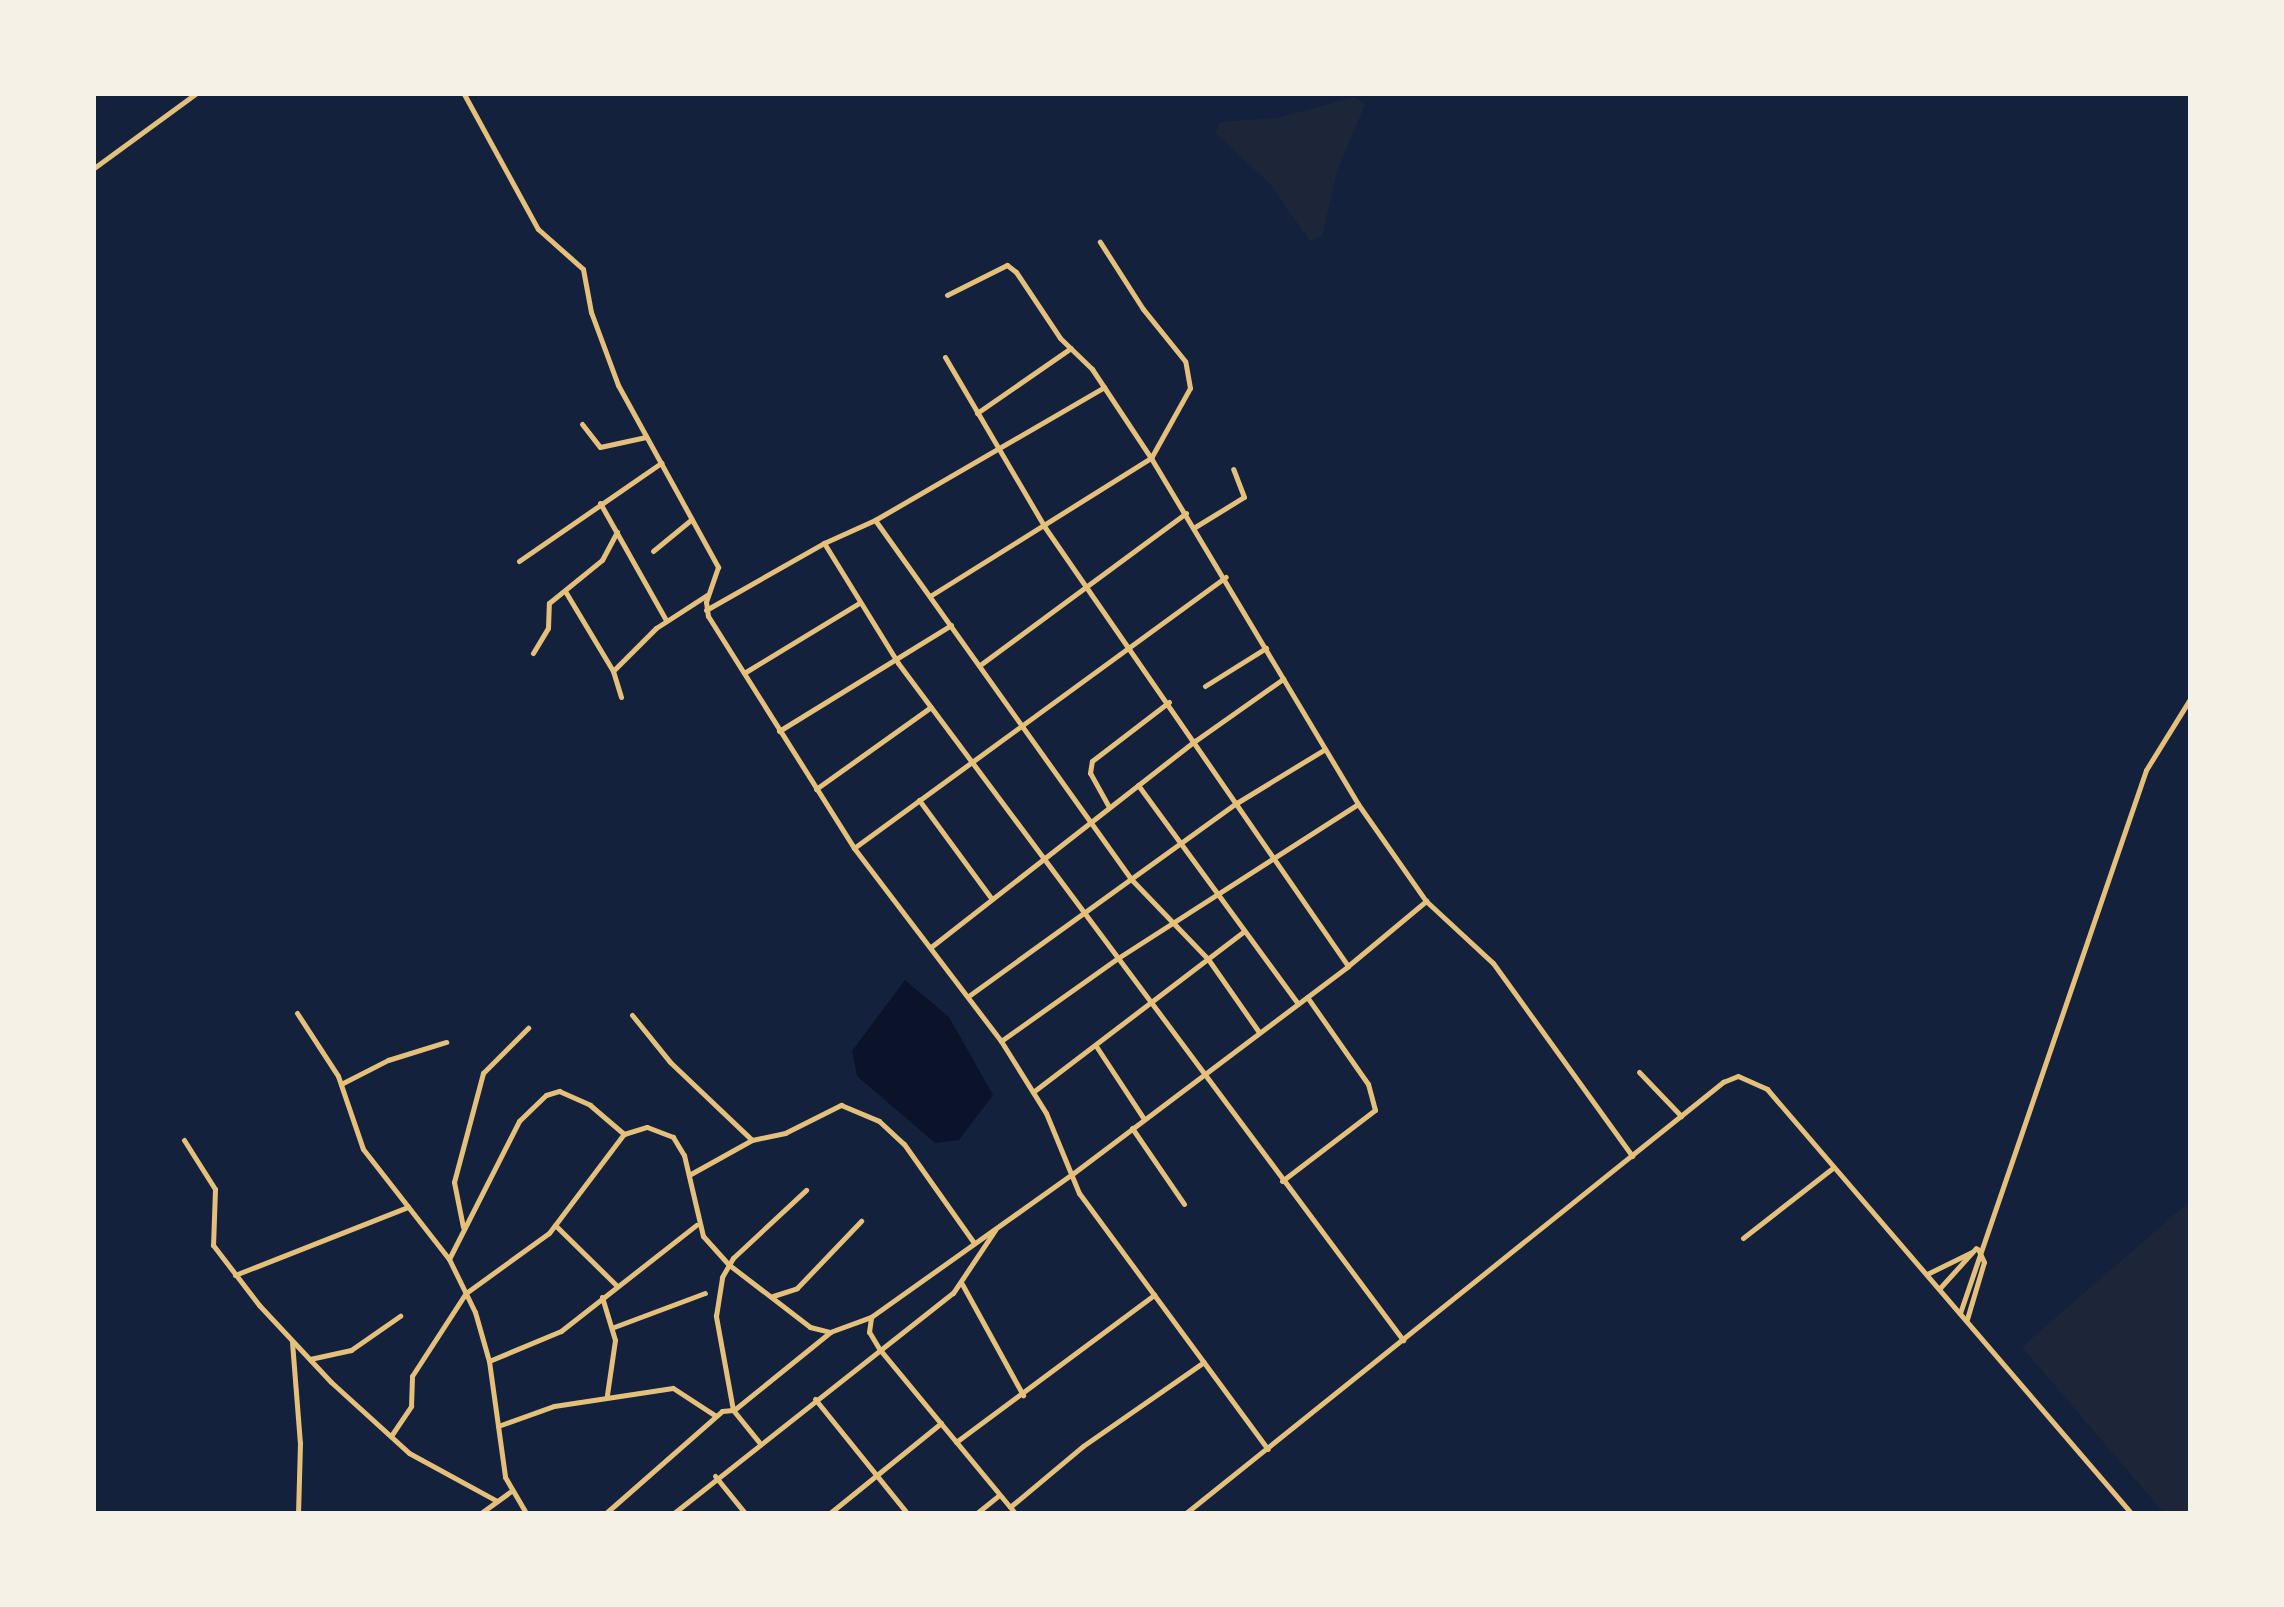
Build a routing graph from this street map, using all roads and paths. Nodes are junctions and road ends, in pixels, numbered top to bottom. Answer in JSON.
{"nodes":[{"id":1,"x":195,"y":94,"type":"edge"},
{"id":2,"x":464,"y":94,"type":"edge"},
{"id":3,"x":94,"y":168,"type":"edge"},
{"id":4,"x":1100,"y":242,"type":"dead end"},
{"id":5,"x":947,"y":295,"type":"dead end"},
{"id":6,"x":1071,"y":348,"type":"junction"},
{"id":7,"x":945,"y":357,"type":"dead end"},
{"id":8,"x":1104,"y":387,"type":"junction"},
{"id":9,"x":977,"y":413,"type":"junction"},
{"id":10,"x":582,"y":424,"type":"dead end"},
{"id":11,"x":646,"y":437,"type":"junction"},
{"id":12,"x":998,"y":450,"type":"junction"},
{"id":13,"x":1151,"y":458,"type":"junction"},
{"id":14,"x":661,"y":463,"type":"junction"},
{"id":15,"x":1233,"y":469,"type":"dead end"},
{"id":16,"x":600,"y":503,"type":"junction"},
{"id":17,"x":1186,"y":513,"type":"junction"},
{"id":18,"x":692,"y":519,"type":"junction"},
{"id":19,"x":875,"y":520,"type":"junction"},
{"id":20,"x":1044,"y":526,"type":"junction"},
{"id":21,"x":1195,"y":527,"type":"junction"},
{"id":22,"x":617,"y":532,"type":"junction"},
{"id":23,"x":824,"y":543,"type":"junction"},
{"id":24,"x":653,"y":551,"type":"dead end"},
{"id":25,"x":519,"y":561,"type":"dead end"},
{"id":26,"x":1226,"y":577,"type":"junction"},
{"id":27,"x":1084,"y":587,"type":"junction"},
{"id":28,"x":565,"y":591,"type":"junction"},
{"id":29,"x":708,"y":595,"type":"junction"},
{"id":30,"x":930,"y":596,"type":"junction"},
{"id":31,"x":859,"y":602,"type":"junction"},
{"id":32,"x":706,"y":610,"type":"junction"},
{"id":33,"x":666,"y":620,"type":"junction"},
{"id":34,"x":951,"y":625,"type":"junction"},
{"id":35,"x":1130,"y":648,"type":"junction"},
{"id":36,"x":1266,"y":648,"type":"junction"},
{"id":37,"x":533,"y":653,"type":"dead end"},
{"id":38,"x":898,"y":663,"type":"junction"},
{"id":39,"x":980,"y":665,"type":"junction"},
{"id":40,"x":613,"y":671,"type":"junction"},
{"id":41,"x":744,"y":673,"type":"junction"},
{"id":42,"x":1283,"y":679,"type":"junction"},
{"id":43,"x":1205,"y":686,"type":"dead end"},
{"id":44,"x":621,"y":697,"type":"dead end"},
{"id":45,"x":2190,"y":699,"type":"edge"},
{"id":46,"x":1169,"y":702,"type":"junction"},
{"id":47,"x":931,"y":707,"type":"junction"},
{"id":48,"x":1023,"y":724,"type":"junction"},
{"id":49,"x":779,"y":731,"type":"junction"},
{"id":50,"x":1195,"y":741,"type":"junction"},
{"id":51,"x":1325,"y":749,"type":"junction"},
{"id":52,"x":971,"y":762,"type":"junction"},
{"id":53,"x":1137,"y":785,"type":"junction"},
{"id":54,"x":816,"y":789,"type":"junction"},
{"id":55,"x":919,"y":800,"type":"junction"},
{"id":56,"x":1235,"y":804,"type":"junction"},
{"id":57,"x":1358,"y":804,"type":"junction"},
{"id":58,"x":1109,"y":807,"type":"junction"},
{"id":59,"x":1091,"y":821,"type":"junction"},
{"id":60,"x":1179,"y":845,"type":"junction"},
{"id":61,"x":854,"y":848,"type":"junction"},
{"id":62,"x":1272,"y":858,"type":"junction"},
{"id":63,"x":1042,"y":859,"type":"junction"},
{"id":64,"x":1131,"y":879,"type":"junction"},
{"id":65,"x":1214,"y":894,"type":"junction"},
{"id":66,"x":991,"y":898,"type":"junction"},
{"id":67,"x":1426,"y":901,"type":"junction"},
{"id":68,"x":1084,"y":915,"type":"junction"},
{"id":69,"x":1174,"y":921,"type":"junction"},
{"id":70,"x":1243,"y":932,"type":"junction"},
{"id":71,"x":931,"y":947,"type":"junction"},
{"id":72,"x":1118,"y":958,"type":"junction"},
{"id":73,"x":1208,"y":959,"type":"junction"},
{"id":74,"x":1348,"y":966,"type":"junction"},
{"id":75,"x":970,"y":995,"type":"junction"},
{"id":76,"x":1307,"y":997,"type":"junction"},
{"id":77,"x":1152,"y":1004,"type":"junction"},
{"id":78,"x":1298,"y":1004,"type":"junction"},
{"id":79,"x":297,"y":1013,"type":"dead end"},
{"id":80,"x":632,"y":1015,"type":"dead end"},
{"id":81,"x":528,"y":1028,"type":"dead end"},
{"id":82,"x":1259,"y":1032,"type":"junction"},
{"id":83,"x":1001,"y":1041,"type":"junction"},
{"id":84,"x":446,"y":1042,"type":"dead end"},
{"id":85,"x":1096,"y":1046,"type":"junction"},
{"id":86,"x":1639,"y":1072,"type":"dead end"},
{"id":87,"x":1204,"y":1073,"type":"junction"},
{"id":88,"x":341,"y":1084,"type":"junction"},
{"id":89,"x":1033,"y":1092,"type":"junction"},
{"id":90,"x":1681,"y":1116,"type":"junction"},
{"id":91,"x":1144,"y":1119,"type":"junction"},
{"id":92,"x":1132,"y":1128,"type":"junction"},
{"id":93,"x":624,"y":1134,"type":"junction"},
{"id":94,"x":184,"y":1140,"type":"dead end"},
{"id":95,"x":752,"y":1140,"type":"junction"},
{"id":96,"x":1632,"y":1156,"type":"junction"},
{"id":97,"x":1834,"y":1167,"type":"junction"},
{"id":98,"x":689,"y":1175,"type":"junction"},
{"id":99,"x":1071,"y":1175,"type":"junction"},
{"id":100,"x":1282,"y":1181,"type":"junction"},
{"id":101,"x":806,"y":1190,"type":"dead end"},
{"id":102,"x":1184,"y":1204,"type":"dead end"},
{"id":103,"x":408,"y":1207,"type":"junction"},
{"id":104,"x":861,"y":1221,"type":"dead end"},
{"id":105,"x":555,"y":1225,"type":"junction"},
{"id":106,"x":696,"y":1225,"type":"junction"},
{"id":107,"x":996,"y":1227,"type":"junction"},
{"id":108,"x":463,"y":1228,"type":"junction"},
{"id":109,"x":1743,"y":1238,"type":"dead end"},
{"id":110,"x":974,"y":1243,"type":"junction"},
{"id":111,"x":1977,"y":1248,"type":"junction"},
{"id":112,"x":449,"y":1259,"type":"junction"},
{"id":113,"x":728,"y":1264,"type":"junction"},
{"id":114,"x":1927,"y":1274,"type":"junction"},
{"id":115,"x":235,"y":1275,"type":"junction"},
{"id":116,"x":962,"y":1284,"type":"junction"},
{"id":117,"x":617,"y":1286,"type":"junction"},
{"id":118,"x":1939,"y":1289,"type":"junction"},
{"id":119,"x":466,"y":1293,"type":"junction"},
{"id":120,"x":705,"y":1293,"type":"dead end"},
{"id":121,"x":1154,"y":1295,"type":"junction"},
{"id":122,"x":602,"y":1297,"type":"junction"},
{"id":123,"x":773,"y":1297,"type":"junction"},
{"id":124,"x":1960,"y":1313,"type":"junction"},
{"id":125,"x":400,"y":1316,"type":"dead end"},
{"id":126,"x":871,"y":1317,"type":"junction"},
{"id":127,"x":1966,"y":1320,"type":"junction"},
{"id":128,"x":614,"y":1327,"type":"junction"},
{"id":129,"x":830,"y":1332,"type":"junction"},
{"id":130,"x":1403,"y":1340,"type":"junction"},
{"id":131,"x":292,"y":1341,"type":"junction"},
{"id":132,"x":880,"y":1350,"type":"junction"},
{"id":133,"x":309,"y":1359,"type":"junction"},
{"id":134,"x":489,"y":1361,"type":"junction"},
{"id":135,"x":1204,"y":1362,"type":"junction"},
{"id":136,"x":607,"y":1395,"type":"junction"},
{"id":137,"x":1023,"y":1395,"type":"junction"},
{"id":138,"x":815,"y":1399,"type":"junction"},
{"id":139,"x":733,"y":1410,"type":"junction"},
{"id":140,"x":716,"y":1416,"type":"junction"},
{"id":141,"x":941,"y":1423,"type":"junction"},
{"id":142,"x":498,"y":1426,"type":"junction"},
{"id":143,"x":391,"y":1436,"type":"junction"},
{"id":144,"x":759,"y":1442,"type":"junction"},
{"id":145,"x":956,"y":1442,"type":"junction"},
{"id":146,"x":1268,"y":1449,"type":"junction"},
{"id":147,"x":877,"y":1474,"type":"junction"},
{"id":148,"x":715,"y":1476,"type":"junction"},
{"id":149,"x":510,"y":1492,"type":"junction"},
{"id":150,"x":999,"y":1495,"type":"junction"},
{"id":151,"x":497,"y":1501,"type":"junction"},
{"id":152,"x":1010,"y":1507,"type":"junction"},
{"id":153,"x":298,"y":1513,"type":"edge"},
{"id":154,"x":481,"y":1513,"type":"edge"},
{"id":155,"x":526,"y":1513,"type":"edge"},
{"id":156,"x":606,"y":1513,"type":"edge"},
{"id":157,"x":674,"y":1513,"type":"edge"},
{"id":158,"x":745,"y":1513,"type":"edge"},
{"id":159,"x":830,"y":1513,"type":"edge"},
{"id":160,"x":907,"y":1513,"type":"edge"},
{"id":161,"x":977,"y":1513,"type":"edge"},
{"id":162,"x":1015,"y":1513,"type":"edge"},
{"id":163,"x":1186,"y":1513,"type":"edge"},
{"id":164,"x":2131,"y":1513,"type":"edge"}],
"edges":[{"from":1,"to":3,"type":"street"},
{"from":2,"to":11,"type":"street"},
{"from":4,"to":13,"type":"street"},
{"from":5,"to":6,"type":"street"},
{"from":6,"to":8,"type":"street"},
{"from":6,"to":9,"type":"street"},
{"from":7,"to":9,"type":"street"},
{"from":8,"to":12,"type":"street"},
{"from":8,"to":13,"type":"street"},
{"from":9,"to":12,"type":"street"},
{"from":10,"to":11,"type":"street"},
{"from":11,"to":14,"type":"street"},
{"from":12,"to":19,"type":"street"},
{"from":12,"to":20,"type":"street"},
{"from":13,"to":17,"type":"street"},
{"from":13,"to":20,"type":"street"},
{"from":14,"to":16,"type":"street"},
{"from":14,"to":18,"type":"street"},
{"from":15,"to":21,"type":"street"},
{"from":16,"to":22,"type":"street"},
{"from":16,"to":25,"type":"street"},
{"from":17,"to":21,"type":"street"},
{"from":17,"to":27,"type":"street"},
{"from":18,"to":24,"type":"street"},
{"from":18,"to":29,"type":"street"},
{"from":19,"to":23,"type":"street"},
{"from":19,"to":30,"type":"street"},
{"from":20,"to":27,"type":"street"},
{"from":20,"to":30,"type":"street"},
{"from":21,"to":26,"type":"street"},
{"from":22,"to":28,"type":"street"},
{"from":22,"to":33,"type":"street"},
{"from":23,"to":31,"type":"street"},
{"from":23,"to":32,"type":"street"},
{"from":26,"to":35,"type":"street"},
{"from":26,"to":36,"type":"street"},
{"from":27,"to":35,"type":"street"},
{"from":27,"to":39,"type":"street"},
{"from":28,"to":37,"type":"street"},
{"from":28,"to":40,"type":"street"},
{"from":29,"to":32,"type":"street"},
{"from":29,"to":33,"type":"street"},
{"from":30,"to":34,"type":"street"},
{"from":31,"to":38,"type":"street"},
{"from":31,"to":41,"type":"street"},
{"from":32,"to":41,"type":"street"},
{"from":33,"to":40,"type":"street"},
{"from":34,"to":38,"type":"street"},
{"from":34,"to":39,"type":"street"},
{"from":35,"to":46,"type":"street"},
{"from":35,"to":48,"type":"street"},
{"from":36,"to":42,"type":"street"},
{"from":36,"to":43,"type":"street"},
{"from":38,"to":47,"type":"street"},
{"from":38,"to":49,"type":"street"},
{"from":39,"to":48,"type":"street"},
{"from":40,"to":44,"type":"street"},
{"from":41,"to":49,"type":"street"},
{"from":42,"to":50,"type":"street"},
{"from":42,"to":51,"type":"street"},
{"from":45,"to":111,"type":"street"},
{"from":46,"to":50,"type":"street"},
{"from":46,"to":58,"type":"street"},
{"from":47,"to":52,"type":"street"},
{"from":47,"to":54,"type":"street"},
{"from":48,"to":52,"type":"street"},
{"from":48,"to":59,"type":"street"},
{"from":49,"to":54,"type":"street"},
{"from":50,"to":53,"type":"street"},
{"from":50,"to":56,"type":"street"},
{"from":51,"to":56,"type":"street"},
{"from":51,"to":57,"type":"street"},
{"from":52,"to":55,"type":"street"},
{"from":52,"to":63,"type":"street"},
{"from":53,"to":58,"type":"street"},
{"from":53,"to":60,"type":"street"},
{"from":54,"to":61,"type":"street"},
{"from":55,"to":61,"type":"street"},
{"from":55,"to":66,"type":"street"},
{"from":56,"to":60,"type":"street"},
{"from":56,"to":62,"type":"street"},
{"from":57,"to":62,"type":"street"},
{"from":57,"to":67,"type":"street"},
{"from":58,"to":59,"type":"street"},
{"from":59,"to":63,"type":"street"},
{"from":59,"to":64,"type":"street"},
{"from":60,"to":64,"type":"street"},
{"from":60,"to":65,"type":"street"},
{"from":61,"to":71,"type":"street"},
{"from":62,"to":65,"type":"street"},
{"from":62,"to":74,"type":"street"},
{"from":63,"to":66,"type":"street"},
{"from":63,"to":68,"type":"street"},
{"from":64,"to":68,"type":"street"},
{"from":64,"to":69,"type":"street"},
{"from":65,"to":69,"type":"street"},
{"from":65,"to":70,"type":"street"},
{"from":66,"to":71,"type":"street"},
{"from":67,"to":74,"type":"street"},
{"from":67,"to":96,"type":"street"},
{"from":68,"to":72,"type":"street"},
{"from":68,"to":75,"type":"street"},
{"from":69,"to":72,"type":"street"},
{"from":69,"to":73,"type":"street"},
{"from":70,"to":73,"type":"street"},
{"from":70,"to":78,"type":"street"},
{"from":71,"to":75,"type":"street"},
{"from":72,"to":77,"type":"street"},
{"from":72,"to":83,"type":"street"},
{"from":73,"to":77,"type":"street"},
{"from":73,"to":82,"type":"street"},
{"from":74,"to":76,"type":"street"},
{"from":75,"to":83,"type":"street"},
{"from":76,"to":78,"type":"street"},
{"from":76,"to":100,"type":"street"},
{"from":77,"to":85,"type":"street"},
{"from":77,"to":87,"type":"street"},
{"from":78,"to":82,"type":"street"},
{"from":79,"to":88,"type":"street"},
{"from":80,"to":95,"type":"street"},
{"from":81,"to":108,"type":"street"},
{"from":82,"to":87,"type":"street"},
{"from":83,"to":89,"type":"street"},
{"from":84,"to":88,"type":"street"},
{"from":85,"to":89,"type":"street"},
{"from":85,"to":91,"type":"street"},
{"from":86,"to":90,"type":"street"},
{"from":87,"to":91,"type":"street"},
{"from":87,"to":100,"type":"street"},
{"from":88,"to":103,"type":"street"},
{"from":89,"to":99,"type":"street"},
{"from":90,"to":96,"type":"street"},
{"from":90,"to":97,"type":"street"},
{"from":91,"to":92,"type":"street"},
{"from":92,"to":99,"type":"street"},
{"from":92,"to":102,"type":"street"},
{"from":93,"to":98,"type":"street"},
{"from":93,"to":105,"type":"street"},
{"from":93,"to":108,"type":"street"},
{"from":94,"to":115,"type":"street"},
{"from":95,"to":98,"type":"street"},
{"from":95,"to":110,"type":"street"},
{"from":96,"to":130,"type":"street"},
{"from":97,"to":109,"type":"street"},
{"from":97,"to":114,"type":"street"},
{"from":98,"to":106,"type":"street"},
{"from":99,"to":107,"type":"street"},
{"from":99,"to":121,"type":"street"},
{"from":100,"to":130,"type":"street"},
{"from":101,"to":113,"type":"street"},
{"from":103,"to":112,"type":"street"},
{"from":103,"to":115,"type":"street"},
{"from":104,"to":123,"type":"street"},
{"from":105,"to":117,"type":"street"},
{"from":105,"to":119,"type":"street"},
{"from":106,"to":113,"type":"street"},
{"from":106,"to":117,"type":"street"},
{"from":107,"to":110,"type":"street"},
{"from":107,"to":116,"type":"street"},
{"from":108,"to":112,"type":"street"},
{"from":110,"to":126,"type":"street"},
{"from":111,"to":114,"type":"street"},
{"from":111,"to":118,"type":"street"},
{"from":111,"to":124,"type":"street"},
{"from":111,"to":127,"type":"street"},
{"from":112,"to":119,"type":"street"},
{"from":113,"to":123,"type":"street"},
{"from":113,"to":139,"type":"street"},
{"from":114,"to":118,"type":"street"},
{"from":115,"to":131,"type":"street"},
{"from":116,"to":132,"type":"street"},
{"from":116,"to":137,"type":"street"},
{"from":117,"to":122,"type":"street"},
{"from":118,"to":124,"type":"street"},
{"from":119,"to":134,"type":"street"},
{"from":119,"to":143,"type":"street"},
{"from":120,"to":128,"type":"street"},
{"from":121,"to":135,"type":"street"},
{"from":121,"to":137,"type":"street"},
{"from":122,"to":128,"type":"street"},
{"from":122,"to":134,"type":"street"},
{"from":123,"to":129,"type":"street"},
{"from":124,"to":127,"type":"street"},
{"from":125,"to":133,"type":"street"},
{"from":126,"to":129,"type":"street"},
{"from":126,"to":132,"type":"street"},
{"from":127,"to":164,"type":"street"},
{"from":128,"to":136,"type":"street"},
{"from":129,"to":139,"type":"street"},
{"from":130,"to":146,"type":"street"},
{"from":131,"to":133,"type":"street"},
{"from":131,"to":153,"type":"street"},
{"from":132,"to":138,"type":"street"},
{"from":132,"to":141,"type":"street"},
{"from":133,"to":143,"type":"street"},
{"from":134,"to":142,"type":"street"},
{"from":135,"to":146,"type":"street"},
{"from":135,"to":152,"type":"street"},
{"from":136,"to":140,"type":"street"},
{"from":136,"to":142,"type":"street"},
{"from":137,"to":145,"type":"street"},
{"from":138,"to":144,"type":"street"},
{"from":138,"to":147,"type":"street"},
{"from":139,"to":140,"type":"street"},
{"from":139,"to":144,"type":"street"},
{"from":140,"to":156,"type":"street"},
{"from":141,"to":145,"type":"street"},
{"from":141,"to":147,"type":"street"},
{"from":142,"to":149,"type":"street"},
{"from":143,"to":151,"type":"street"},
{"from":144,"to":148,"type":"street"},
{"from":145,"to":150,"type":"street"},
{"from":146,"to":163,"type":"street"},
{"from":147,"to":159,"type":"street"},
{"from":147,"to":160,"type":"street"},
{"from":148,"to":157,"type":"street"},
{"from":148,"to":158,"type":"street"},
{"from":149,"to":151,"type":"street"},
{"from":149,"to":155,"type":"street"},
{"from":150,"to":152,"type":"street"},
{"from":150,"to":161,"type":"street"},
{"from":151,"to":154,"type":"street"},
{"from":152,"to":162,"type":"street"}]}
